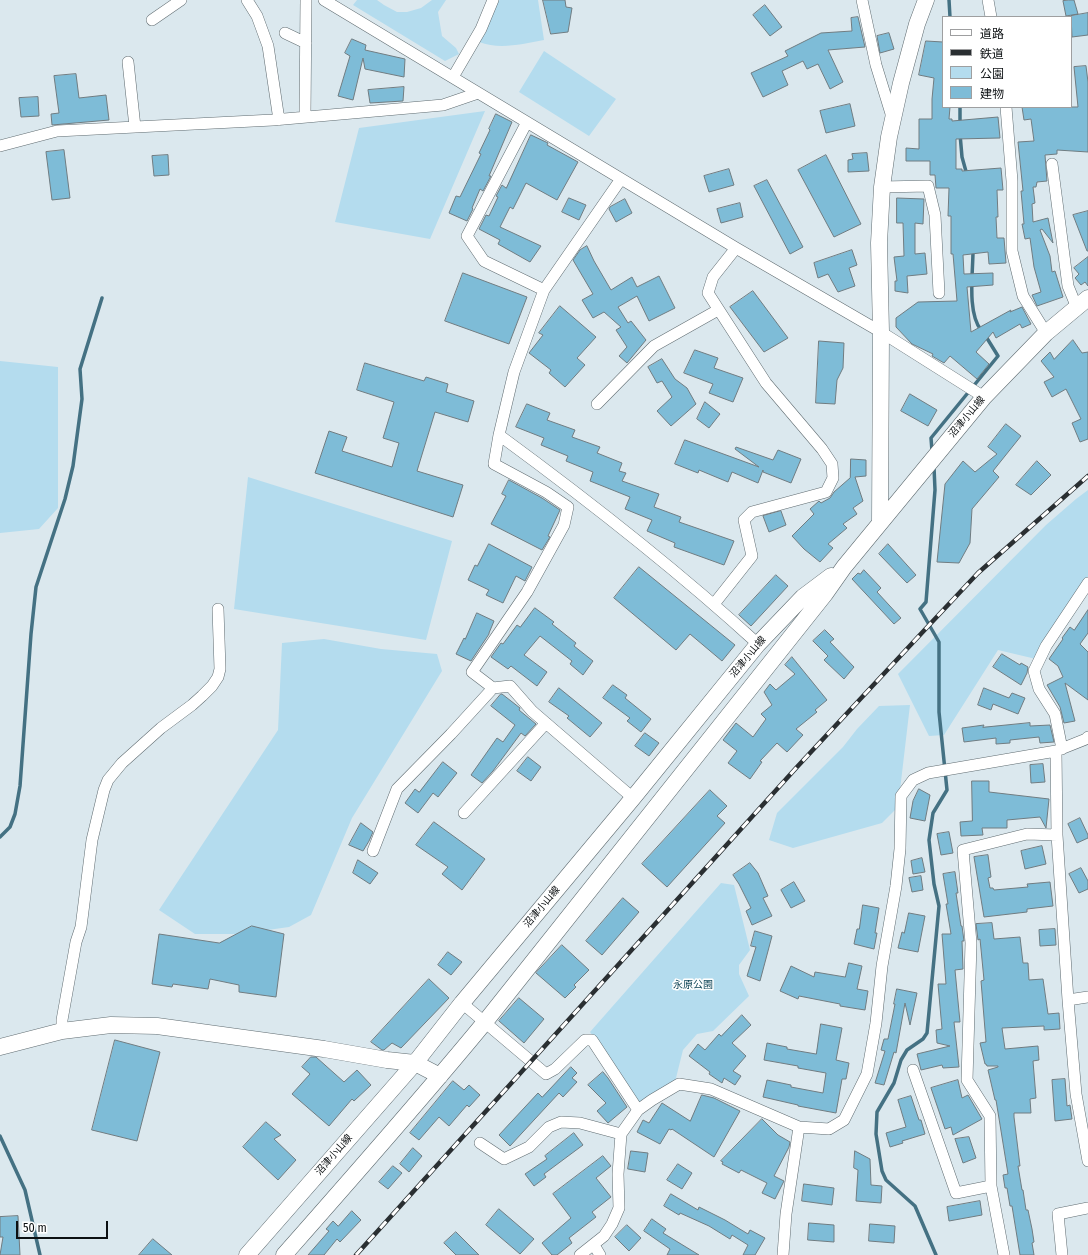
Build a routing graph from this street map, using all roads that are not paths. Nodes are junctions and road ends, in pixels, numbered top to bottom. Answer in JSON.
{"nodes":[{"id":1,"x":181,"y":0,"type":"edge"},
{"id":2,"x":247,"y":0,"type":"edge"},
{"id":3,"x":306,"y":0,"type":"edge"},
{"id":4,"x":324,"y":0,"type":"edge"},
{"id":5,"x":493,"y":0,"type":"edge"},
{"id":6,"x":862,"y":0,"type":"edge"},
{"id":7,"x":926,"y":0,"type":"edge"},
{"id":8,"x":988,"y":0,"type":"edge"},
{"id":9,"x":991,"y":16,"type":"edge"},
{"id":10,"x":152,"y":20,"type":"dead end"},
{"id":11,"x":285,"y":33,"type":"dead end"},
{"id":12,"x":306,"y":43,"type":"junction"},
{"id":13,"x":128,"y":62,"type":"dead end"},
{"id":14,"x":453,"y":77,"type":"junction"},
{"id":15,"x":478,"y":93,"type":"junction"},
{"id":16,"x":1006,"y":108,"type":"edge"},
{"id":17,"x":305,"y":117,"type":"junction"},
{"id":18,"x":893,"y":119,"type":"junction"},
{"id":19,"x":279,"y":120,"type":"junction"},
{"id":20,"x":526,"y":122,"type":"junction"},
{"id":21,"x":135,"y":127,"type":"junction"},
{"id":22,"x":0,"y":146,"type":"edge"},
{"id":23,"x":1052,"y":164,"type":"dead end"},
{"id":24,"x":621,"y":179,"type":"junction"},
{"id":25,"x":882,"y":187,"type":"junction"},
{"id":26,"x":736,"y":248,"type":"junction"},
{"id":27,"x":544,"y":290,"type":"junction"},
{"id":28,"x":939,"y":293,"type":"dead end"},
{"id":29,"x":1082,"y":303,"type":"edge"},
{"id":30,"x":718,"y":310,"type":"junction"},
{"id":31,"x":881,"y":332,"type":"junction"},
{"id":32,"x":1046,"y":333,"type":"junction"},
{"id":33,"x":984,"y":397,"type":"junction"},
{"id":34,"x":597,"y":404,"type":"dead end"},
{"id":35,"x":499,"y":435,"type":"junction"},
{"id":36,"x":880,"y":523,"type":"junction"},
{"id":37,"x":844,"y":567,"type":"junction"},
{"id":38,"x":1088,"y":583,"type":"edge"},
{"id":39,"x":714,"y":604,"type":"junction"},
{"id":40,"x":218,"y":610,"type":"dead end"},
{"id":41,"x":758,"y":644,"type":"junction"},
{"id":42,"x":493,"y":688,"type":"junction"},
{"id":43,"x":546,"y":723,"type":"junction"},
{"id":44,"x":1088,"y":737,"type":"edge"},
{"id":45,"x":1059,"y":750,"type":"junction"},
{"id":46,"x":634,"y":798,"type":"junction"},
{"id":47,"x":464,"y":813,"type":"dead end"},
{"id":48,"x":1057,"y":835,"type":"junction"},
{"id":49,"x":373,"y":851,"type":"dead end"},
{"id":50,"x":1088,"y":997,"type":"edge"},
{"id":51,"x":1068,"y":1000,"type":"junction"},
{"id":52,"x":462,"y":1003,"type":"junction"},
{"id":53,"x":485,"y":1022,"type":"junction"},
{"id":54,"x":62,"y":1031,"type":"junction"},
{"id":55,"x":0,"y":1047,"type":"edge"},
{"id":56,"x":415,"y":1063,"type":"junction"},
{"id":57,"x":913,"y":1070,"type":"dead end"},
{"id":58,"x":440,"y":1076,"type":"junction"},
{"id":59,"x":638,"y":1110,"type":"junction"},
{"id":60,"x":799,"y":1127,"type":"junction"},
{"id":61,"x":622,"y":1134,"type":"junction"},
{"id":62,"x":480,"y":1143,"type":"dead end"},
{"id":63,"x":1088,"y":1162,"type":"edge"},
{"id":64,"x":991,"y":1186,"type":"junction"},
{"id":65,"x":1088,"y":1208,"type":"edge"},
{"id":66,"x":594,"y":1245,"type":"junction"},
{"id":67,"x":247,"y":1255,"type":"edge"},
{"id":68,"x":284,"y":1255,"type":"edge"},
{"id":69,"x":580,"y":1255,"type":"edge"},
{"id":70,"x":600,"y":1255,"type":"edge"},
{"id":71,"x":783,"y":1255,"type":"edge"},
{"id":72,"x":1004,"y":1255,"type":"edge"},
{"id":73,"x":1062,"y":1255,"type":"edge"}],
"edges":[{"from":1,"to":10,"type":"street"},
{"from":2,"to":19,"type":"street"},
{"from":3,"to":12,"type":"street"},
{"from":4,"to":14,"type":"street"},
{"from":5,"to":14,"type":"street"},
{"from":6,"to":18,"type":"street"},
{"from":7,"to":18,"type":"main road"},
{"from":8,"to":9,"type":"street"},
{"from":11,"to":12,"type":"street"},
{"from":12,"to":17,"type":"street"},
{"from":13,"to":21,"type":"street"},
{"from":14,"to":15,"type":"street"},
{"from":15,"to":17,"type":"street"},
{"from":15,"to":20,"type":"street"},
{"from":16,"to":32,"type":"street"},
{"from":17,"to":19,"type":"street"},
{"from":18,"to":25,"type":"main road"},
{"from":19,"to":21,"type":"street"},
{"from":20,"to":24,"type":"street"},
{"from":20,"to":27,"type":"street"},
{"from":21,"to":22,"type":"street"},
{"from":23,"to":29,"type":"street"},
{"from":24,"to":26,"type":"street"},
{"from":24,"to":27,"type":"street"},
{"from":25,"to":28,"type":"street"},
{"from":25,"to":31,"type":"main road"},
{"from":26,"to":30,"type":"street"},
{"from":26,"to":31,"type":"street"},
{"from":27,"to":35,"type":"street"},
{"from":29,"to":32,"type":"main road","name":"沼津小山線"},
{"from":30,"to":34,"type":"street"},
{"from":30,"to":39,"type":"street"},
{"from":31,"to":33,"type":"street"},
{"from":31,"to":36,"type":"main road"},
{"from":32,"to":33,"type":"main road","name":"沼津小山線"},
{"from":33,"to":36,"type":"main road","name":"沼津小山線"},
{"from":35,"to":39,"type":"street"},
{"from":35,"to":42,"type":"street"},
{"from":36,"to":37,"type":"main road","name":"沼津小山線"},
{"from":37,"to":41,"type":"main road","name":"沼津小山線"},
{"from":37,"to":53,"type":"main road","name":"沼津小山線"},
{"from":38,"to":45,"type":"street"},
{"from":39,"to":41,"type":"street"},
{"from":40,"to":54,"type":"street"},
{"from":41,"to":46,"type":"main road","name":"沼津小山線"},
{"from":42,"to":43,"type":"street"},
{"from":42,"to":49,"type":"street"},
{"from":43,"to":46,"type":"street"},
{"from":43,"to":47,"type":"street"},
{"from":44,"to":45,"type":"street"},
{"from":45,"to":48,"type":"street"},
{"from":45,"to":60,"type":"street"},
{"from":46,"to":52,"type":"main road","name":"沼津小山線"},
{"from":48,"to":51,"type":"street"},
{"from":48,"to":64,"type":"street"},
{"from":50,"to":51,"type":"street"},
{"from":51,"to":63,"type":"street"},
{"from":52,"to":53,"type":"street"},
{"from":52,"to":56,"type":"main road","name":"沼津小山線"},
{"from":53,"to":58,"type":"main road","name":"沼津小山線"},
{"from":53,"to":59,"type":"street"},
{"from":54,"to":55,"type":"main road"},
{"from":54,"to":56,"type":"main road"},
{"from":56,"to":58,"type":"main road"},
{"from":56,"to":67,"type":"main road","name":"沼津小山線"},
{"from":57,"to":64,"type":"street"},
{"from":58,"to":68,"type":"main road","name":"沼津小山線"},
{"from":59,"to":60,"type":"street"},
{"from":59,"to":61,"type":"street"},
{"from":60,"to":71,"type":"street"},
{"from":61,"to":62,"type":"street"},
{"from":61,"to":66,"type":"street"},
{"from":64,"to":72,"type":"street"},
{"from":65,"to":73,"type":"street"},
{"from":66,"to":69,"type":"street"},
{"from":66,"to":70,"type":"street"}]}
